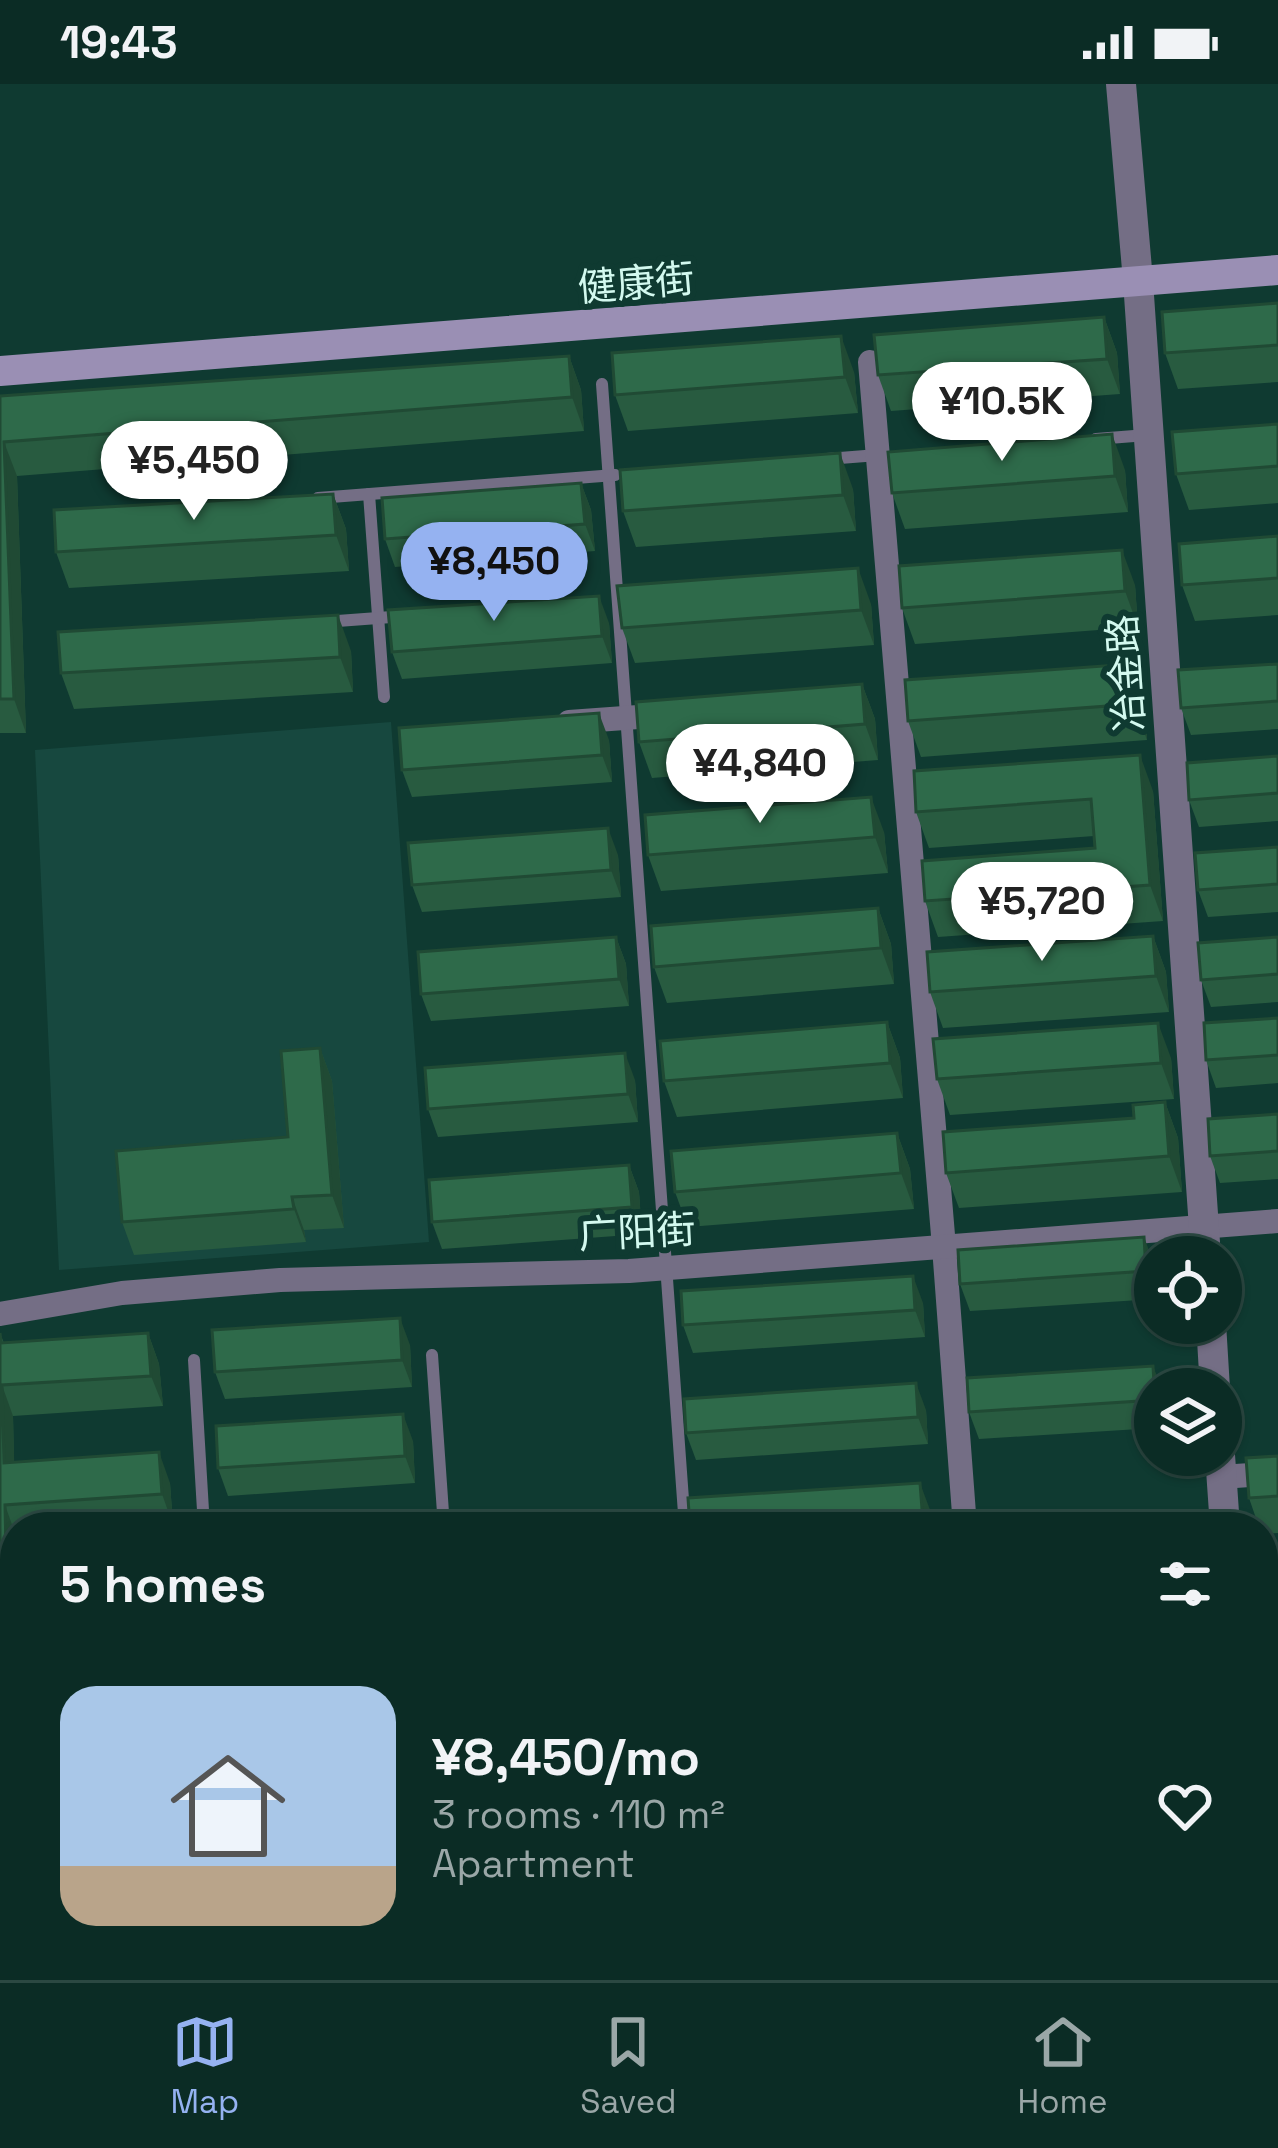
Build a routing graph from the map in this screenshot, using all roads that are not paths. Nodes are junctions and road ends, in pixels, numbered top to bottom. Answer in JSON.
{"nodes":[{"id":1,"x":1121,"y":84,"type":"edge"},
{"id":2,"x":1278,"y":270,"type":"edge"},
{"id":3,"x":1138,"y":281,"type":"junction"},
{"id":4,"x":870,"y":362,"type":"edge"},
{"id":5,"x":0,"y":371,"type":"edge"},
{"id":6,"x":602,"y":385,"type":"dead end"},
{"id":7,"x":1149,"y":434,"type":"junction"},
{"id":8,"x":1081,"y":440,"type":"edge"},
{"id":9,"x":889,"y":454,"type":"junction"},
{"id":10,"x":811,"y":460,"type":"edge"},
{"id":11,"x":632,"y":474,"type":"edge"},
{"id":12,"x":609,"y":476,"type":"junction"},
{"id":13,"x":369,"y":494,"type":"junction"},
{"id":14,"x":302,"y":499,"type":"edge"},
{"id":15,"x":640,"y":596,"type":"edge"},
{"id":16,"x":618,"y":598,"type":"junction"},
{"id":17,"x":596,"y":600,"type":"edge"},
{"id":18,"x":422,"y":614,"type":"edge"},
{"id":19,"x":378,"y":618,"type":"junction"},
{"id":20,"x":309,"y":623,"type":"edge"},
{"id":21,"x":384,"y":697,"type":"dead end"},
{"id":22,"x":694,"y":713,"type":"edge"},
{"id":23,"x":627,"y":718,"type":"junction"},
{"id":24,"x":538,"y":724,"type":"edge"},
{"id":25,"x":1278,"y":1221,"type":"edge"},
{"id":26,"x":1205,"y":1236,"type":"edge"},
{"id":27,"x":1226,"y":1236,"type":"edge"},
{"id":28,"x":1134,"y":1243,"type":"edge"},
{"id":29,"x":944,"y":1247,"type":"junction"},
{"id":30,"x":667,"y":1268,"type":"junction"},
{"id":31,"x":0,"y":1314,"type":"edge"},
{"id":32,"x":432,"y":1355,"type":"dead end"},
{"id":33,"x":194,"y":1360,"type":"dead end"},
{"id":34,"x":1242,"y":1469,"type":"edge"},
{"id":35,"x":1278,"y":1473,"type":"edge"},
{"id":36,"x":1222,"y":1476,"type":"edge"},
{"id":37,"x":203,"y":1512,"type":"edge"},
{"id":38,"x":443,"y":1512,"type":"edge"},
{"id":39,"x":684,"y":1512,"type":"edge"},
{"id":40,"x":964,"y":1512,"type":"edge"},
{"id":41,"x":1224,"y":1512,"type":"edge"}],
"edges":[{"from":1,"to":3,"type":"street","name":"冶金路"},
{"from":2,"to":3,"type":"main road","name":"健康街"},
{"from":3,"to":5,"type":"main road","name":"健康街"},
{"from":3,"to":7,"type":"street","name":"冶金路"},
{"from":4,"to":9,"type":"street"},
{"from":6,"to":12,"type":"lane"},
{"from":7,"to":8,"type":"lane"},
{"from":7,"to":26,"type":"street","name":"冶金路"},
{"from":9,"to":10,"type":"lane"},
{"from":9,"to":29,"type":"street"},
{"from":11,"to":12,"type":"lane"},
{"from":12,"to":13,"type":"lane"},
{"from":12,"to":16,"type":"lane"},
{"from":13,"to":14,"type":"lane"},
{"from":13,"to":19,"type":"lane"},
{"from":15,"to":16,"type":"lane"},
{"from":16,"to":17,"type":"lane"},
{"from":16,"to":23,"type":"lane"},
{"from":18,"to":19,"type":"lane"},
{"from":19,"to":20,"type":"lane"},
{"from":19,"to":21,"type":"lane"},
{"from":22,"to":23,"type":"street"},
{"from":23,"to":24,"type":"street"},
{"from":23,"to":30,"type":"lane"},
{"from":25,"to":27,"type":"street","name":"广阳街"},
{"from":28,"to":29,"type":"street","name":"广阳街"},
{"from":29,"to":30,"type":"street","name":"广阳街"},
{"from":29,"to":40,"type":"street"},
{"from":30,"to":31,"type":"street","name":"广阳街"},
{"from":30,"to":39,"type":"lane"},
{"from":32,"to":38,"type":"lane"},
{"from":33,"to":37,"type":"lane"},
{"from":34,"to":35,"type":"street"},
{"from":36,"to":41,"type":"street"}]}
